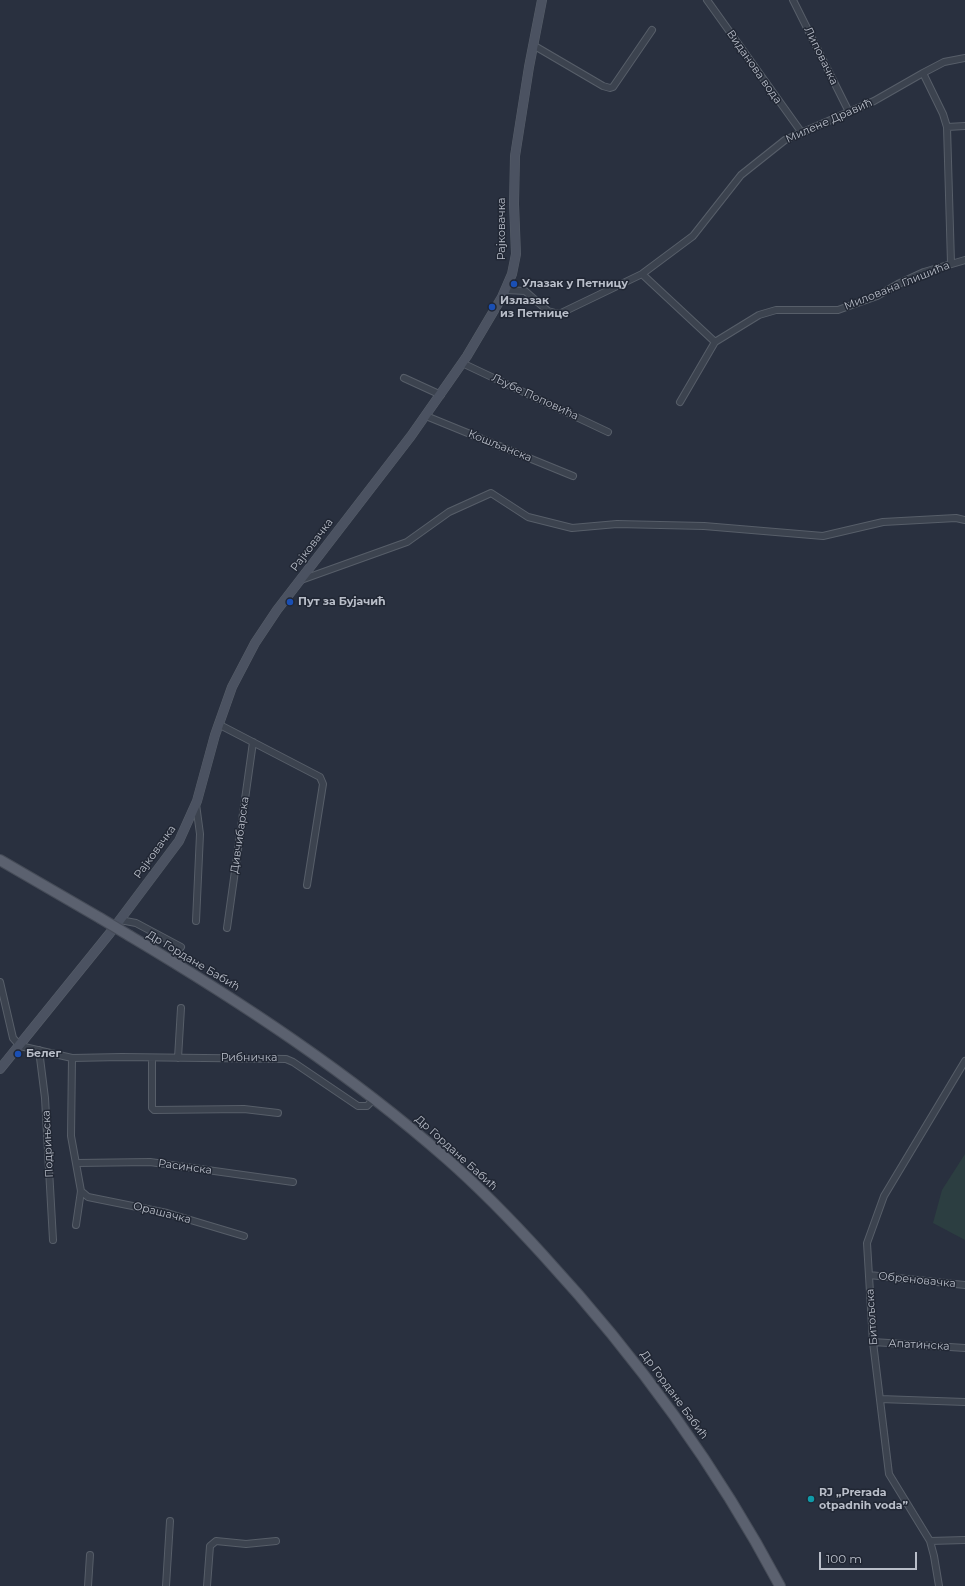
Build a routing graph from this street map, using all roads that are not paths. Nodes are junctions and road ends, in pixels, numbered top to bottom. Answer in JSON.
{"nodes":[{"id":1,"x":542,"y":0,"type":"edge"},
{"id":2,"x":707,"y":0,"type":"edge"},
{"id":3,"x":793,"y":0,"type":"edge"},
{"id":4,"x":652,"y":30,"type":"dead end"},
{"id":5,"x":533,"y":45,"type":"junction"},
{"id":6,"x":965,"y":58,"type":"edge"},
{"id":7,"x":923,"y":73,"type":"junction"},
{"id":8,"x":849,"y":112,"type":"junction"},
{"id":9,"x":965,"y":126,"type":"edge"},
{"id":10,"x":947,"y":127,"type":"junction"},
{"id":11,"x":802,"y":133,"type":"junction"},
{"id":12,"x":965,"y":260,"type":"edge"},
{"id":13,"x":951,"y":263,"type":"junction"},
{"id":14,"x":642,"y":274,"type":"junction"},
{"id":15,"x":506,"y":290,"type":"junction"},
{"id":16,"x":715,"y":342,"type":"junction"},
{"id":17,"x":462,"y":363,"type":"junction"},
{"id":18,"x":404,"y":378,"type":"dead end"},
{"id":19,"x":440,"y":395,"type":"junction"},
{"id":20,"x":680,"y":402,"type":"dead end"},
{"id":21,"x":426,"y":416,"type":"junction"},
{"id":22,"x":608,"y":432,"type":"dead end"},
{"id":23,"x":573,"y":476,"type":"dead end"},
{"id":24,"x":965,"y":520,"type":"edge"},
{"id":25,"x":301,"y":580,"type":"junction"},
{"id":26,"x":218,"y":724,"type":"junction"},
{"id":27,"x":253,"y":742,"type":"junction"},
{"id":28,"x":196,"y":804,"type":"junction"},
{"id":29,"x":0,"y":860,"type":"edge"},
{"id":30,"x":307,"y":885,"type":"dead end"},
{"id":31,"x":120,"y":920,"type":"junction"},
{"id":32,"x":196,"y":921,"type":"dead end"},
{"id":33,"x":227,"y":928,"type":"dead end"},
{"id":34,"x":181,"y":947,"type":"dead end"},
{"id":35,"x":0,"y":982,"type":"edge"},
{"id":36,"x":181,"y":1008,"type":"dead end"},
{"id":37,"x":20,"y":1046,"type":"junction"},
{"id":38,"x":39,"y":1050,"type":"junction"},
{"id":39,"x":72,"y":1058,"type":"junction"},
{"id":40,"x":152,"y":1058,"type":"junction"},
{"id":41,"x":178,"y":1058,"type":"junction"},
{"id":42,"x":965,"y":1061,"type":"edge"},
{"id":43,"x":0,"y":1069,"type":"edge"},
{"id":44,"x":374,"y":1099,"type":"junction"},
{"id":45,"x":278,"y":1113,"type":"dead end"},
{"id":46,"x":77,"y":1163,"type":"junction"},
{"id":47,"x":293,"y":1182,"type":"dead end"},
{"id":48,"x":81,"y":1191,"type":"junction"},
{"id":49,"x":76,"y":1225,"type":"dead end"},
{"id":50,"x":244,"y":1236,"type":"dead end"},
{"id":51,"x":53,"y":1240,"type":"dead end"},
{"id":52,"x":869,"y":1274,"type":"junction"},
{"id":53,"x":965,"y":1285,"type":"edge"},
{"id":54,"x":873,"y":1342,"type":"junction"},
{"id":55,"x":965,"y":1348,"type":"edge"},
{"id":56,"x":880,"y":1399,"type":"junction"},
{"id":57,"x":965,"y":1402,"type":"edge"},
{"id":58,"x":170,"y":1521,"type":"dead end"},
{"id":59,"x":965,"y":1540,"type":"edge"},
{"id":60,"x":276,"y":1541,"type":"dead end"},
{"id":61,"x":930,"y":1541,"type":"junction"},
{"id":62,"x":90,"y":1555,"type":"dead end"},
{"id":63,"x":88,"y":1586,"type":"edge"},
{"id":64,"x":166,"y":1586,"type":"edge"},
{"id":65,"x":207,"y":1586,"type":"edge"},
{"id":66,"x":780,"y":1586,"type":"edge"},
{"id":67,"x":939,"y":1586,"type":"edge"}],
"edges":[{"from":1,"to":5,"type":"main road","name":"Рајковачка"},
{"from":2,"to":11,"type":"street","name":"Виданова вода"},
{"from":3,"to":8,"type":"street","name":"Липовачка"},
{"from":4,"to":5,"type":"street"},
{"from":5,"to":15,"type":"main road","name":"Рајковачка"},
{"from":6,"to":7,"type":"street","name":"Милене Дравић"},
{"from":7,"to":8,"type":"street","name":"Милене Дравић"},
{"from":7,"to":10,"type":"street"},
{"from":8,"to":11,"type":"street","name":"Милене Дравић"},
{"from":9,"to":10,"type":"street"},
{"from":10,"to":13,"type":"street"},
{"from":11,"to":14,"type":"street","name":"Милене Дравић"},
{"from":12,"to":13,"type":"street","name":"Милована Глишића"},
{"from":13,"to":16,"type":"street","name":"Милована Глишића"},
{"from":14,"to":15,"type":"street","name":"Милене Дравић"},
{"from":14,"to":16,"type":"street"},
{"from":15,"to":17,"type":"main road","name":"Рајковачка"},
{"from":16,"to":20,"type":"street","name":"Милована Глишића"},
{"from":17,"to":19,"type":"main road","name":"Рајковачка"},
{"from":17,"to":22,"type":"street","name":"Љубе Поповића"},
{"from":18,"to":19,"type":"street"},
{"from":19,"to":21,"type":"main road","name":"Рајковачка"},
{"from":21,"to":23,"type":"street","name":"Кошљанска"},
{"from":21,"to":25,"type":"main road","name":"Рајковачка"},
{"from":24,"to":25,"type":"street"},
{"from":25,"to":26,"type":"main road","name":"Рајковачка"},
{"from":26,"to":27,"type":"street"},
{"from":26,"to":28,"type":"main road","name":"Рајковачка"},
{"from":27,"to":30,"type":"street"},
{"from":27,"to":33,"type":"street","name":"Дивчибарска"},
{"from":28,"to":31,"type":"main road","name":"Рајковачка"},
{"from":28,"to":32,"type":"street"},
{"from":29,"to":44,"type":"main road","name":"Др Гордане Бабић","bridge":true},
{"from":31,"to":34,"type":"street"},
{"from":31,"to":37,"type":"main road","name":"Рајковачка"},
{"from":35,"to":37,"type":"street"},
{"from":36,"to":41,"type":"street"},
{"from":37,"to":38,"type":"street","name":"Рибничка"},
{"from":37,"to":43,"type":"main road","name":"Рајковачка"},
{"from":38,"to":39,"type":"street","name":"Рибничка"},
{"from":38,"to":51,"type":"street","name":"Подрињска"},
{"from":39,"to":40,"type":"street","name":"Рибничка"},
{"from":39,"to":46,"type":"street","name":"Подрињска"},
{"from":40,"to":41,"type":"street","name":"Рибничка"},
{"from":40,"to":45,"type":"street"},
{"from":41,"to":44,"type":"street","name":"Рибничка"},
{"from":42,"to":52,"type":"street","name":"Битољска"},
{"from":44,"to":66,"type":"main road","name":"Др Гордане Бабић"},
{"from":46,"to":47,"type":"street","name":"Расинска"},
{"from":46,"to":48,"type":"street","name":"Подрињска"},
{"from":48,"to":49,"type":"street","name":"Подрињска"},
{"from":48,"to":50,"type":"street","name":"Орашачка"},
{"from":52,"to":53,"type":"street","name":"Обреновачка"},
{"from":52,"to":54,"type":"street","name":"Битољска"},
{"from":54,"to":55,"type":"street","name":"Апатинска"},
{"from":54,"to":56,"type":"street","name":"Битољска"},
{"from":56,"to":57,"type":"street"},
{"from":56,"to":61,"type":"street","name":"Битољска"},
{"from":58,"to":64,"type":"street"},
{"from":59,"to":61,"type":"street"},
{"from":60,"to":65,"type":"street"},
{"from":61,"to":67,"type":"street","name":"Битољска"},
{"from":62,"to":63,"type":"street"}]}
